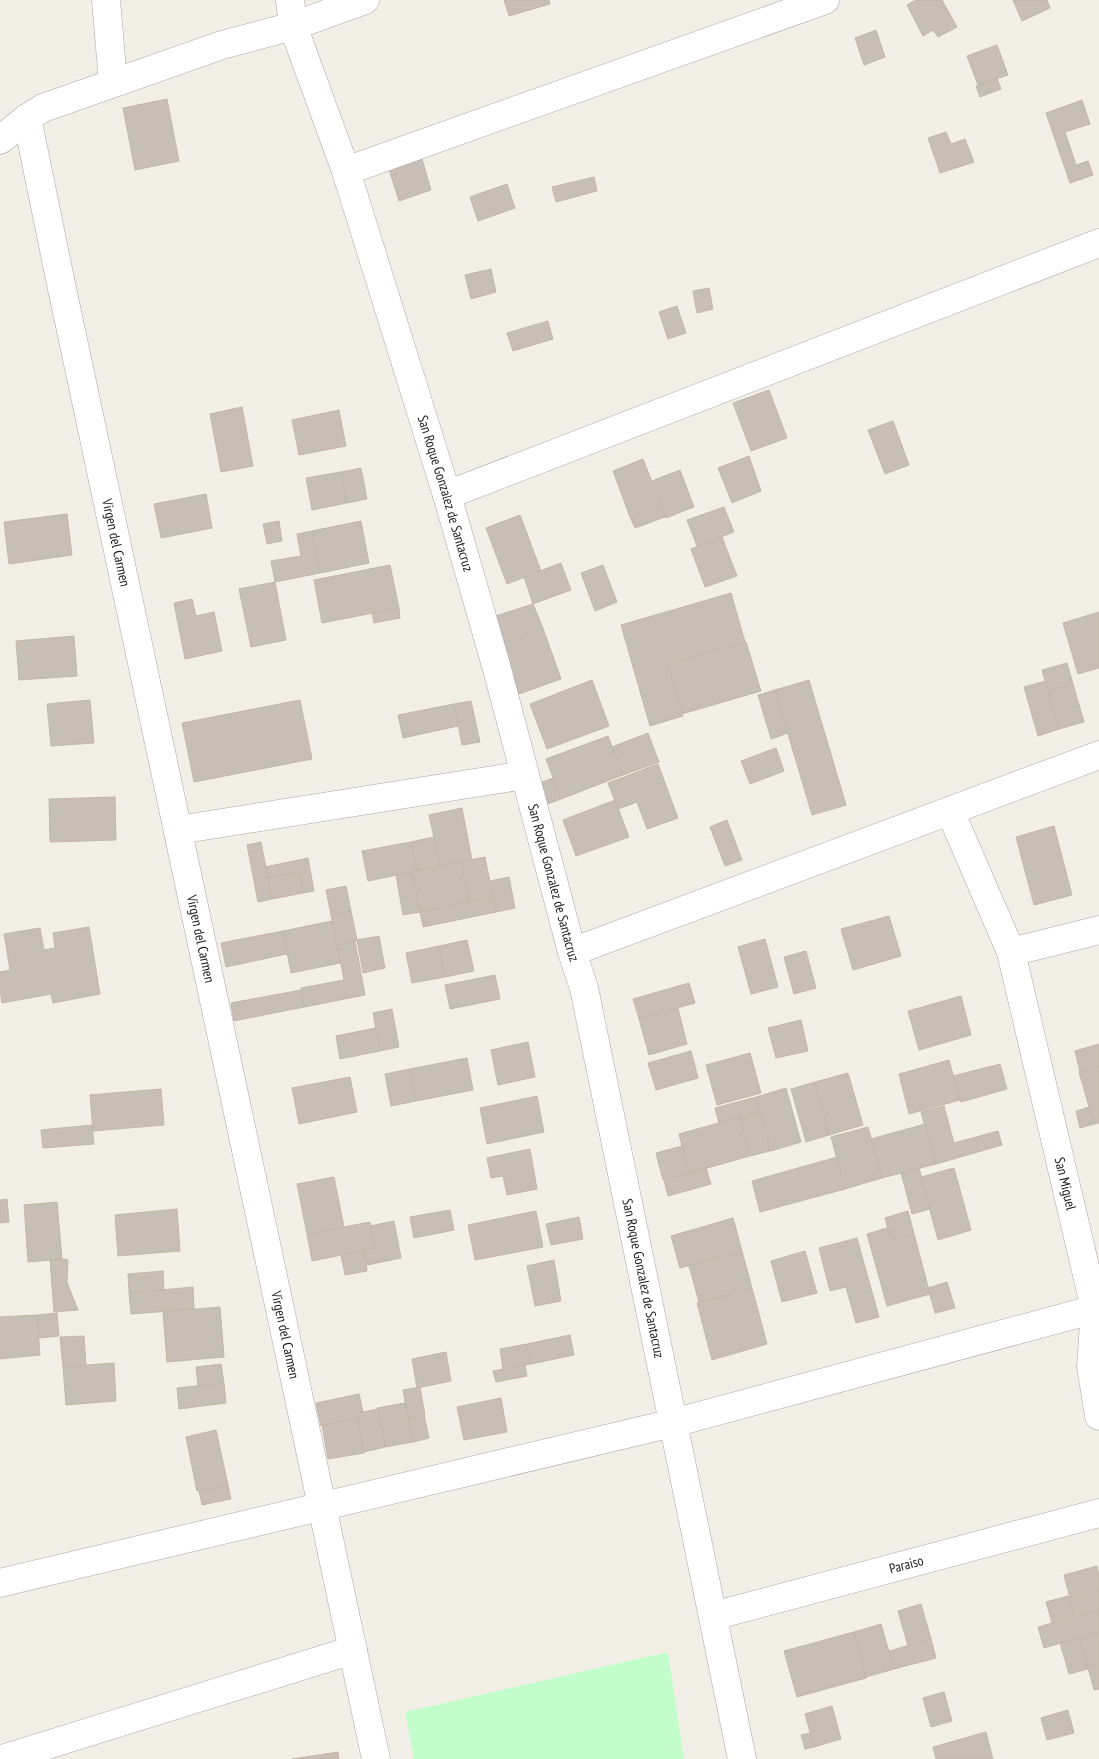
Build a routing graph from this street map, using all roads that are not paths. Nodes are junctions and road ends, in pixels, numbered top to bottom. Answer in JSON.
{"nodes":[{"id":1,"x":106,"y":0,"type":"edge"},
{"id":2,"x":365,"y":0,"type":"edge"},
{"id":3,"x":825,"y":0,"type":"edge"},
{"id":4,"x":291,"y":13,"type":"edge"},
{"id":5,"x":113,"y":82,"type":"junction"},
{"id":6,"x":27,"y":118,"type":"junction"},
{"id":7,"x":0,"y":140,"type":"edge"},
{"id":8,"x":346,"y":171,"type":"junction"},
{"id":9,"x":1099,"y":243,"type":"edge"},
{"id":10,"x":447,"y":495,"type":"junction"},
{"id":11,"x":1099,"y":755,"type":"edge"},
{"id":12,"x":525,"y":775,"type":"junction"},
{"id":13,"x":950,"y":811,"type":"junction"},
{"id":14,"x":178,"y":830,"type":"junction"},
{"id":15,"x":1099,"y":930,"type":"edge"},
{"id":16,"x":572,"y":952,"type":"junction"},
{"id":17,"x":1011,"y":952,"type":"junction"},
{"id":18,"x":1097,"y":1309,"type":"edge"},
{"id":19,"x":1099,"y":1416,"type":"edge"},
{"id":20,"x":673,"y":1423,"type":"junction"},
{"id":21,"x":323,"y":1507,"type":"junction"},
{"id":22,"x":1099,"y":1513,"type":"edge"},
{"id":23,"x":0,"y":1584,"type":"edge"},
{"id":24,"x":712,"y":1616,"type":"junction"},
{"id":25,"x":353,"y":1650,"type":"junction"},
{"id":26,"x":2,"y":1759,"type":"edge"},
{"id":27,"x":376,"y":1759,"type":"edge"},
{"id":28,"x":742,"y":1759,"type":"edge"}],
"edges":[{"from":1,"to":5,"type":"street"},
{"from":2,"to":4,"type":"street"},
{"from":3,"to":8,"type":"street"},
{"from":4,"to":5,"type":"street"},
{"from":4,"to":8,"type":"street","name":"San Roque Gonzalez de Santacruz"},
{"from":5,"to":6,"type":"street"},
{"from":6,"to":7,"type":"street"},
{"from":6,"to":14,"type":"street","name":"Virgen del Carmen"},
{"from":8,"to":10,"type":"street","name":"San Roque Gonzalez de Santacruz"},
{"from":9,"to":10,"type":"street"},
{"from":10,"to":12,"type":"street","name":"San Roque Gonzalez de Santacruz"},
{"from":11,"to":13,"type":"street"},
{"from":12,"to":14,"type":"street"},
{"from":12,"to":16,"type":"street","name":"San Roque Gonzalez de Santacruz"},
{"from":13,"to":16,"type":"street"},
{"from":13,"to":17,"type":"street","name":"San Miguel"},
{"from":14,"to":21,"type":"street","name":"Virgen del Carmen"},
{"from":15,"to":17,"type":"street"},
{"from":16,"to":20,"type":"street","name":"San Roque Gonzalez de Santacruz"},
{"from":17,"to":18,"type":"street","name":"San Miguel"},
{"from":18,"to":19,"type":"street","name":"San Miguel"},
{"from":18,"to":20,"type":"street"},
{"from":20,"to":21,"type":"street"},
{"from":20,"to":24,"type":"street","name":"San Roque Gonzalez de Santacruz"},
{"from":21,"to":23,"type":"street"},
{"from":21,"to":25,"type":"street","name":"Virgen del Carmen"},
{"from":22,"to":24,"type":"street","name":"Paraiso"},
{"from":24,"to":28,"type":"street","name":"San Roque Gonzalez de Santacruz"},
{"from":25,"to":26,"type":"street"},
{"from":25,"to":27,"type":"street","name":"Virgen del Carmen"}]}
